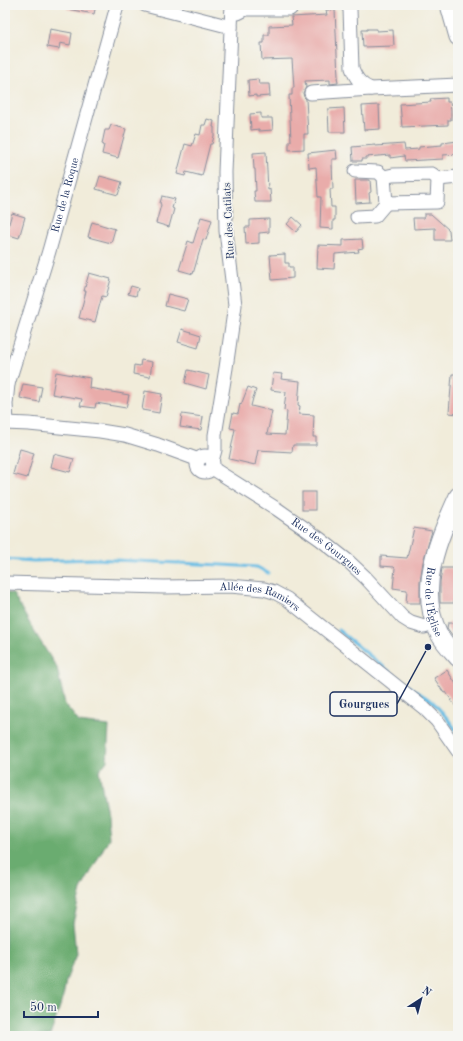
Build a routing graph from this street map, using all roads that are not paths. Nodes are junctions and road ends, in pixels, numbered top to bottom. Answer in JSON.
{"nodes":[{"id":1,"x":119,"y":5,"type":"edge"},
{"id":2,"x":145,"y":5,"type":"edge"},
{"id":3,"x":294,"y":5,"type":"edge"},
{"id":4,"x":347,"y":5,"type":"edge"},
{"id":5,"x":449,"y":5,"type":"edge"},
{"id":6,"x":232,"y":8,"type":"edge"},
{"id":7,"x":231,"y":27,"type":"junction"},
{"id":8,"x":458,"y":37,"type":"edge"},
{"id":9,"x":458,"y":85,"type":"edge"},
{"id":10,"x":371,"y":89,"type":"junction"},
{"id":11,"x":311,"y":93,"type":"dead end"},
{"id":12,"x":355,"y":171,"type":"dead end"},
{"id":13,"x":384,"y":177,"type":"junction"},
{"id":14,"x":458,"y":177,"type":"edge"},
{"id":15,"x":438,"y":179,"type":"junction"},
{"id":16,"x":386,"y":203,"type":"junction"},
{"id":17,"x":357,"y":217,"type":"dead end"},
{"id":18,"x":6,"y":386,"type":"edge"},
{"id":19,"x":6,"y":423,"type":"edge"},
{"id":20,"x":207,"y":461,"type":"junction"},
{"id":21,"x":458,"y":496,"type":"edge"},
{"id":22,"x":5,"y":583,"type":"edge"},
{"id":23,"x":434,"y":624,"type":"junction"},
{"id":24,"x":458,"y":658,"type":"edge"},
{"id":25,"x":458,"y":751,"type":"edge"}],
"edges":[{"from":1,"to":18,"type":"street","name":"Rue de la Roque"},
{"from":2,"to":7,"type":"street"},
{"from":3,"to":6,"type":"street"},
{"from":4,"to":10,"type":"street"},
{"from":5,"to":8,"type":"main road"},
{"from":6,"to":7,"type":"street","name":"Rue des Catilats"},
{"from":7,"to":20,"type":"street","name":"Rue des Catilats"},
{"from":9,"to":10,"type":"street"},
{"from":10,"to":11,"type":"street"},
{"from":12,"to":13,"type":"street"},
{"from":13,"to":15,"type":"street"},
{"from":13,"to":16,"type":"street"},
{"from":14,"to":15,"type":"street"},
{"from":15,"to":16,"type":"street"},
{"from":16,"to":17,"type":"street"},
{"from":18,"to":19,"type":"street","name":"Rue de la Roque"},
{"from":19,"to":20,"type":"street","name":"Rue des Gourgues"},
{"from":20,"to":23,"type":"street","name":"Rue des Gourgues"},
{"from":21,"to":23,"type":"main road","name":"Rue de l'Église"},
{"from":22,"to":25,"type":"street","name":"Allée des Ramiers"},
{"from":23,"to":24,"type":"main road","name":"Rue de l'Église"}]}
